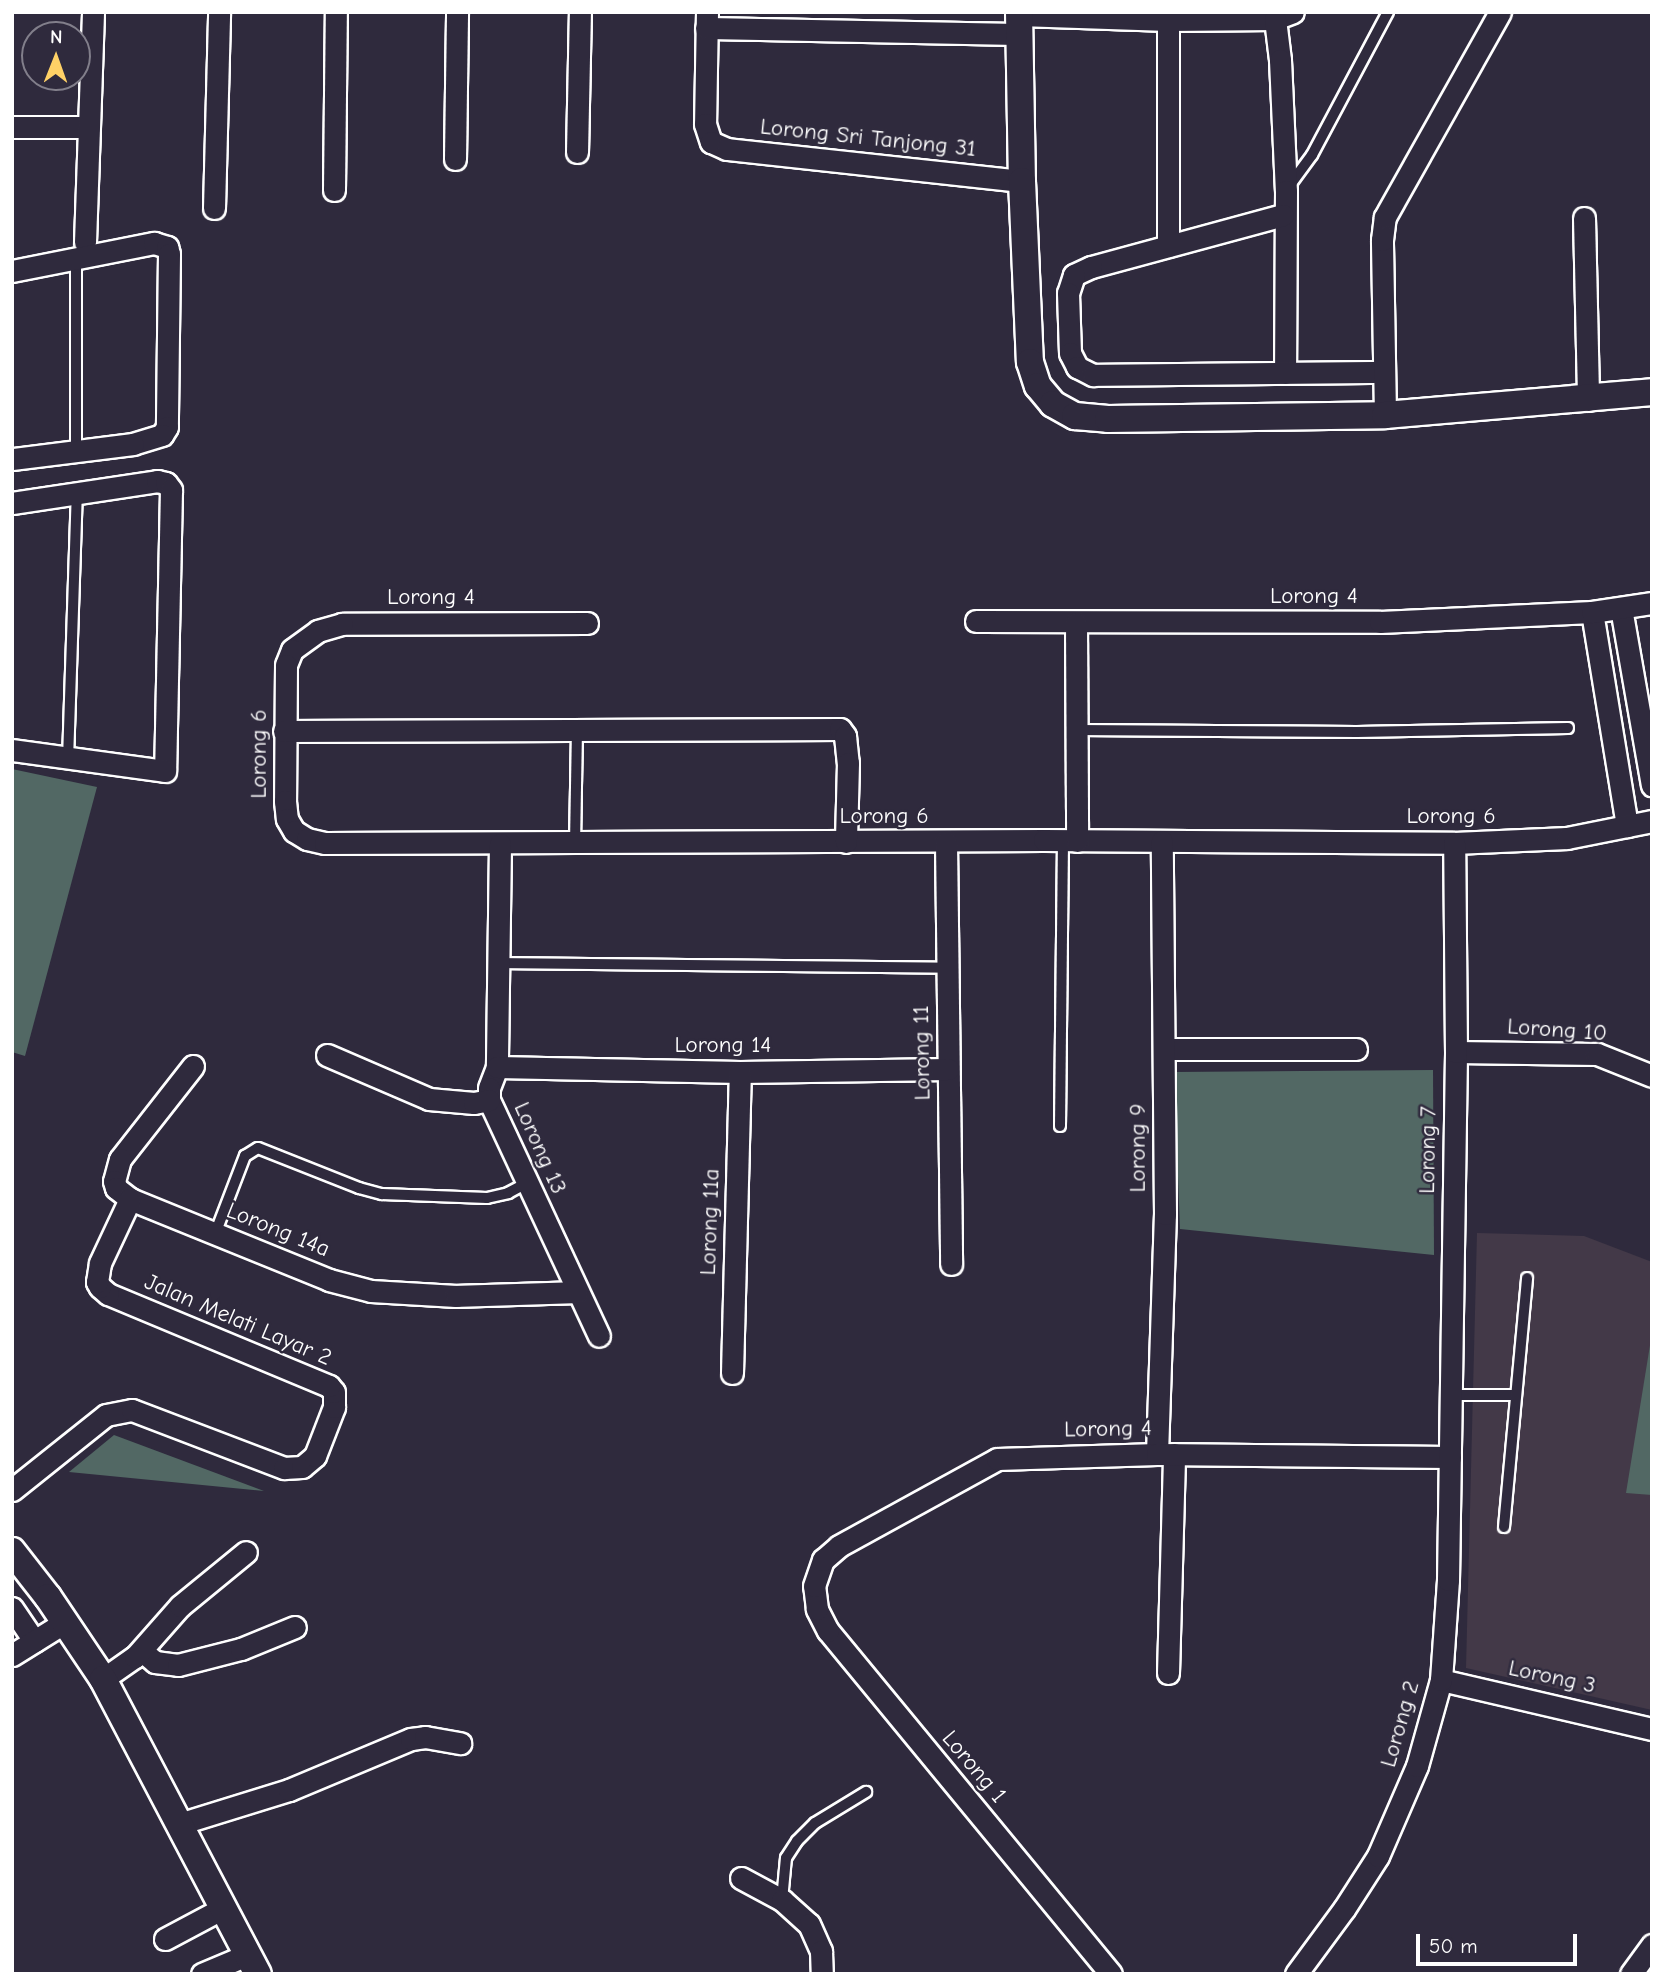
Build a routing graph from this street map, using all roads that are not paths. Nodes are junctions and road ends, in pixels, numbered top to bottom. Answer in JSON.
{"nodes":[{"id":1,"x":93,"y":12,"type":"edge"},
{"id":2,"x":219,"y":12,"type":"edge"},
{"id":3,"x":336,"y":12,"type":"edge"},
{"id":4,"x":457,"y":12,"type":"edge"},
{"id":5,"x":580,"y":12,"type":"edge"},
{"id":6,"x":1388,"y":12,"type":"edge"},
{"id":7,"x":1500,"y":12,"type":"edge"},
{"id":8,"x":1284,"y":15,"type":"edge"},
{"id":9,"x":706,"y":20,"type":"edge"},
{"id":10,"x":1019,"y":20,"type":"edge"},
{"id":11,"x":1168,"y":20,"type":"junction"},
{"id":12,"x":12,"y":127,"type":"edge"},
{"id":13,"x":89,"y":127,"type":"junction"},
{"id":14,"x":577,"y":152,"type":"dead end"},
{"id":15,"x":455,"y":159,"type":"dead end"},
{"id":16,"x":1022,"y":181,"type":"junction"},
{"id":17,"x":334,"y":190,"type":"dead end"},
{"id":18,"x":1286,"y":191,"type":"junction"},
{"id":19,"x":214,"y":208,"type":"dead end"},
{"id":20,"x":1283,"y":215,"type":"junction"},
{"id":21,"x":1584,"y":218,"type":"dead end"},
{"id":22,"x":1168,"y":246,"type":"junction"},
{"id":23,"x":80,"y":250,"type":"junction"},
{"id":24,"x":12,"y":271,"type":"edge"},
{"id":25,"x":1384,"y":372,"type":"junction"},
{"id":26,"x":1285,"y":373,"type":"junction"},
{"id":27,"x":1652,"y":392,"type":"edge"},
{"id":28,"x":1588,"y":400,"type":"junction"},
{"id":29,"x":1385,"y":415,"type":"junction"},
{"id":30,"x":76,"y":452,"type":"junction"},
{"id":31,"x":12,"y":459,"type":"edge"},
{"id":32,"x":77,"y":494,"type":"junction"},
{"id":33,"x":12,"y":503,"type":"edge"},
{"id":34,"x":1652,"y":603,"type":"edge"},
{"id":35,"x":1621,"y":608,"type":"junction"},
{"id":36,"x":1592,"y":612,"type":"junction"},
{"id":37,"x":976,"y":621,"type":"dead end"},
{"id":38,"x":587,"y":623,"type":"dead end"},
{"id":39,"x":1076,"y":623,"type":"junction"},
{"id":40,"x":288,"y":657,"type":"joint"},
{"id":41,"x":1568,"y":728,"type":"dead end"},
{"id":42,"x":1077,"y":730,"type":"junction"},
{"id":43,"x":284,"y":731,"type":"junction"},
{"id":44,"x":577,"y":731,"type":"junction"},
{"id":45,"x":12,"y":750,"type":"edge"},
{"id":46,"x":68,"y":760,"type":"junction"},
{"id":47,"x":1652,"y":785,"type":"edge"},
{"id":48,"x":1652,"y":821,"type":"edge"},
{"id":49,"x":1627,"y":826,"type":"junction"},
{"id":50,"x":1070,"y":841,"type":"junction"},
{"id":51,"x":1162,"y":841,"type":"junction"},
{"id":52,"x":846,"y":842,"type":"junction"},
{"id":53,"x":946,"y":842,"type":"junction"},
{"id":54,"x":500,"y":844,"type":"junction"},
{"id":55,"x":575,"y":844,"type":"junction"},
{"id":56,"x":1454,"y":844,"type":"junction"},
{"id":57,"x":499,"y":963,"type":"junction"},
{"id":58,"x":947,"y":968,"type":"junction"},
{"id":59,"x":1164,"y":1049,"type":"junction"},
{"id":60,"x":1356,"y":1049,"type":"dead end"},
{"id":61,"x":1456,"y":1052,"type":"junction"},
{"id":62,"x":327,"y":1055,"type":"dead end"},
{"id":63,"x":193,"y":1066,"type":"dead end"},
{"id":64,"x":498,"y":1067,"type":"junction"},
{"id":65,"x":948,"y":1069,"type":"junction"},
{"id":66,"x":740,"y":1072,"type":"junction"},
{"id":67,"x":1652,"y":1076,"type":"edge"},
{"id":68,"x":489,"y":1100,"type":"junction"},
{"id":69,"x":1060,"y":1126,"type":"dead end"},
{"id":70,"x":527,"y":1183,"type":"junction"},
{"id":71,"x":130,"y":1199,"type":"junction"},
{"id":72,"x":215,"y":1234,"type":"junction"},
{"id":73,"x":951,"y":1264,"type":"dead end"},
{"id":74,"x":1527,"y":1278,"type":"dead end"},
{"id":75,"x":577,"y":1292,"type":"junction"},
{"id":76,"x":599,"y":1336,"type":"dead end"},
{"id":77,"x":732,"y":1373,"type":"dead end"},
{"id":78,"x":1450,"y":1395,"type":"junction"},
{"id":79,"x":1514,"y":1395,"type":"junction"},
{"id":80,"x":1165,"y":1454,"type":"junction"},
{"id":81,"x":1450,"y":1457,"type":"junction"},
{"id":82,"x":14,"y":1484,"type":"edge"},
{"id":83,"x":1504,"y":1527,"type":"dead end"},
{"id":84,"x":12,"y":1551,"type":"edge"},
{"id":85,"x":246,"y":1552,"type":"dead end"},
{"id":86,"x":814,"y":1586,"type":"joint"},
{"id":87,"x":12,"y":1608,"type":"edge"},
{"id":88,"x":65,"y":1622,"type":"junction"},
{"id":89,"x":295,"y":1627,"type":"dead end"},
{"id":90,"x":34,"y":1641,"type":"junction"},
{"id":91,"x":142,"y":1651,"type":"junction"},
{"id":92,"x":12,"y":1655,"type":"edge"},
{"id":93,"x":1168,"y":1673,"type":"dead end"},
{"id":94,"x":103,"y":1679,"type":"junction"},
{"id":95,"x":1441,"y":1680,"type":"junction"},
{"id":96,"x":1652,"y":1729,"type":"edge"},
{"id":97,"x":460,"y":1743,"type":"dead end"},
{"id":98,"x":866,"y":1792,"type":"dead end"},
{"id":99,"x":179,"y":1824,"type":"junction"},
{"id":100,"x":741,"y":1878,"type":"dead end"},
{"id":101,"x":782,"y":1900,"type":"junction"},
{"id":102,"x":223,"y":1908,"type":"junction"},
{"id":103,"x":165,"y":1939,"type":"dead end"},
{"id":104,"x":1652,"y":1945,"type":"edge"},
{"id":105,"x":244,"y":1965,"type":"edge"},
{"id":106,"x":1638,"y":1972,"type":"edge"},
{"id":107,"x":202,"y":1974,"type":"edge"},
{"id":108,"x":822,"y":1974,"type":"edge"},
{"id":109,"x":1111,"y":1974,"type":"edge"},
{"id":110,"x":1296,"y":1974,"type":"edge"}],
"edges":[{"from":1,"to":13,"type":"street"},
{"from":2,"to":19,"type":"street"},
{"from":3,"to":17,"type":"street"},
{"from":4,"to":15,"type":"street"},
{"from":5,"to":14,"type":"street"},
{"from":6,"to":18,"type":"lane"},
{"from":7,"to":25,"type":"street"},
{"from":8,"to":11,"type":"street"},
{"from":8,"to":18,"type":"street"},
{"from":9,"to":10,"type":"street"},
{"from":9,"to":16,"type":"street","name":"Lorong Sri Tanjong 31"},
{"from":10,"to":11,"type":"street"},
{"from":10,"to":16,"type":"street"},
{"from":11,"to":22,"type":"street"},
{"from":12,"to":13,"type":"street"},
{"from":13,"to":23,"type":"street"},
{"from":16,"to":29,"type":"street"},
{"from":18,"to":20,"type":"street"},
{"from":20,"to":22,"type":"street"},
{"from":20,"to":26,"type":"street"},
{"from":21,"to":28,"type":"street"},
{"from":22,"to":26,"type":"street"},
{"from":23,"to":24,"type":"street"},
{"from":23,"to":30,"type":"lane"},
{"from":23,"to":30,"type":"street"},
{"from":25,"to":26,"type":"street"},
{"from":25,"to":29,"type":"street"},
{"from":27,"to":28,"type":"street"},
{"from":28,"to":29,"type":"street"},
{"from":30,"to":31,"type":"street"},
{"from":32,"to":33,"type":"street"},
{"from":32,"to":46,"type":"lane"},
{"from":32,"to":46,"type":"street"},
{"from":34,"to":35,"type":"street","name":"Lorong 4"},
{"from":35,"to":36,"type":"street","name":"Lorong 4"},
{"from":35,"to":47,"type":"street"},
{"from":36,"to":39,"type":"street","name":"Lorong 4"},
{"from":36,"to":49,"type":"street"},
{"from":37,"to":39,"type":"street","name":"Lorong 4"},
{"from":38,"to":40,"type":"street","name":"Lorong 4"},
{"from":39,"to":42,"type":"street"},
{"from":40,"to":43,"type":"street","name":"Lorong 6"},
{"from":41,"to":42,"type":"lane"},
{"from":42,"to":50,"type":"street"},
{"from":43,"to":44,"type":"street"},
{"from":43,"to":54,"type":"street","name":"Lorong 6"},
{"from":44,"to":52,"type":"street"},
{"from":44,"to":55,"type":"lane"},
{"from":45,"to":46,"type":"street"},
{"from":48,"to":49,"type":"street","name":"Lorong 6"},
{"from":49,"to":56,"type":"street","name":"Lorong 6"},
{"from":50,"to":51,"type":"street","name":"Lorong 6"},
{"from":50,"to":53,"type":"street","name":"Lorong 6"},
{"from":50,"to":69,"type":"lane"},
{"from":51,"to":56,"type":"street","name":"Lorong 6"},
{"from":51,"to":59,"type":"street","name":"Lorong 9"},
{"from":52,"to":53,"type":"street","name":"Lorong 6"},
{"from":52,"to":55,"type":"street","name":"Lorong 6"},
{"from":53,"to":58,"type":"street","name":"Lorong 11"},
{"from":54,"to":55,"type":"street","name":"Lorong 6"},
{"from":54,"to":57,"type":"street","name":"Lorong 13"},
{"from":56,"to":61,"type":"street","name":"Lorong 7"},
{"from":57,"to":58,"type":"lane"},
{"from":57,"to":64,"type":"street","name":"Lorong 13"},
{"from":58,"to":65,"type":"street","name":"Lorong 11"},
{"from":59,"to":60,"type":"street"},
{"from":59,"to":80,"type":"street","name":"Lorong 9"},
{"from":61,"to":67,"type":"street","name":"Lorong 10"},
{"from":61,"to":78,"type":"street","name":"Lorong 7"},
{"from":62,"to":68,"type":"street"},
{"from":63,"to":71,"type":"street"},
{"from":64,"to":66,"type":"street","name":"Lorong 14"},
{"from":64,"to":68,"type":"street","name":"Lorong 13"},
{"from":65,"to":66,"type":"street","name":"Lorong 14"},
{"from":65,"to":73,"type":"street","name":"Lorong 11"},
{"from":66,"to":77,"type":"street","name":"Lorong 11a"},
{"from":68,"to":70,"type":"street","name":"Lorong 13"},
{"from":70,"to":72,"type":"lane"},
{"from":70,"to":75,"type":"street","name":"Lorong 13"},
{"from":71,"to":72,"type":"street","name":"Lorong 14a"},
{"from":71,"to":82,"type":"street","name":"Jalan Melati Layar 2"},
{"from":72,"to":75,"type":"street","name":"Lorong 14a"},
{"from":74,"to":79,"type":"lane"},
{"from":75,"to":76,"type":"street","name":"Lorong 13"},
{"from":78,"to":79,"type":"lane"},
{"from":78,"to":81,"type":"street","name":"Lorong 7"},
{"from":79,"to":83,"type":"lane"},
{"from":80,"to":81,"type":"street","name":"Lorong 4"},
{"from":80,"to":86,"type":"street","name":"Lorong 4"},
{"from":80,"to":93,"type":"street","name":"Lorong 9"},
{"from":81,"to":95,"type":"street","name":"Lorong 2"},
{"from":84,"to":88,"type":"street"},
{"from":85,"to":91,"type":"street"},
{"from":86,"to":109,"type":"street","name":"Lorong 1"},
{"from":87,"to":90,"type":"street"},
{"from":88,"to":90,"type":"street"},
{"from":88,"to":94,"type":"street"},
{"from":89,"to":91,"type":"street"},
{"from":90,"to":92,"type":"street"},
{"from":91,"to":94,"type":"street"},
{"from":94,"to":99,"type":"street"},
{"from":95,"to":96,"type":"street","name":"Lorong 3"},
{"from":95,"to":110,"type":"street","name":"Lorong 2"},
{"from":97,"to":99,"type":"street"},
{"from":98,"to":101,"type":"lane"},
{"from":99,"to":102,"type":"street"},
{"from":100,"to":101,"type":"street"},
{"from":101,"to":108,"type":"street"},
{"from":102,"to":103,"type":"street"},
{"from":102,"to":105,"type":"street"},
{"from":104,"to":106,"type":"street"},
{"from":105,"to":107,"type":"street"}]}
